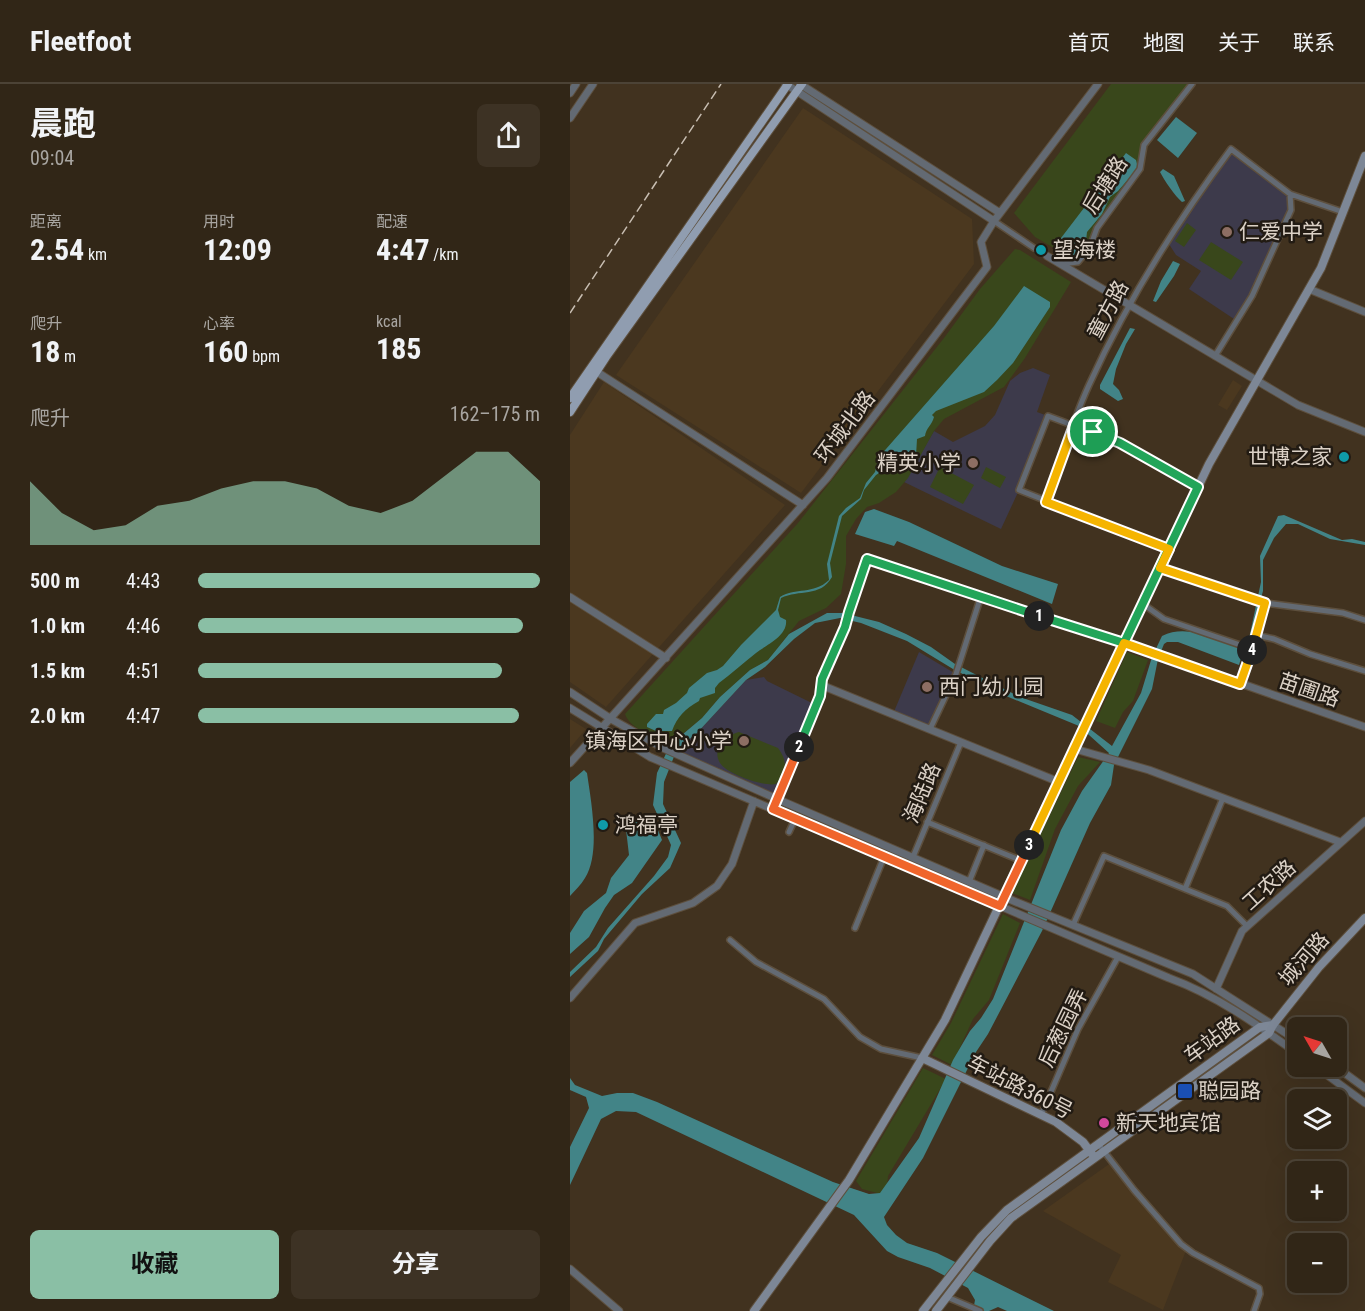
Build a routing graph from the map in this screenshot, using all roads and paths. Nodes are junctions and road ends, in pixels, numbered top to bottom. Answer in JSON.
{"nodes":[{"id":1,"x":576,"y":84,"type":"edge"},
{"id":2,"x":592,"y":84,"type":"edge"},
{"id":3,"x":787,"y":84,"type":"edge"},
{"id":4,"x":1098,"y":84,"type":"edge"},
{"id":5,"x":1192,"y":84,"type":"edge"},
{"id":6,"x":800,"y":86,"type":"edge"},
{"id":7,"x":570,"y":93,"type":"edge"},
{"id":8,"x":570,"y":118,"type":"edge"},
{"id":9,"x":1365,"y":158,"type":"edge"},
{"id":10,"x":1290,"y":194,"type":"junction"},
{"id":11,"x":1000,"y":213,"type":"junction"},
{"id":12,"x":1343,"y":213,"type":"junction"},
{"id":13,"x":994,"y":221,"type":"junction"},
{"id":14,"x":1034,"y":248,"type":"tunnel mouth"},
{"id":15,"x":1047,"y":256,"type":"tunnel mouth"},
{"id":16,"x":1061,"y":264,"type":"junction"},
{"id":17,"x":1309,"y":289,"type":"junction"},
{"id":18,"x":1129,"y":304,"type":"junction"},
{"id":19,"x":1365,"y":312,"type":"edge"},
{"id":20,"x":1215,"y":356,"type":"junction"},
{"id":21,"x":597,"y":372,"type":"junction"},
{"id":22,"x":1257,"y":380,"type":"junction"},
{"id":23,"x":570,"y":398,"type":"edge"},
{"id":24,"x":570,"y":412,"type":"edge"},
{"id":25,"x":1074,"y":425,"type":"junction"},
{"id":26,"x":1365,"y":432,"type":"edge"},
{"id":27,"x":1198,"y":487,"type":"junction"},
{"id":28,"x":1046,"y":502,"type":"junction"},
{"id":29,"x":803,"y":505,"type":"junction"},
{"id":30,"x":1169,"y":549,"type":"junction"},
{"id":31,"x":1160,"y":568,"type":"junction"},
{"id":32,"x":981,"y":596,"type":"junction"},
{"id":33,"x":570,"y":597,"type":"edge"},
{"id":34,"x":1265,"y":603,"type":"junction"},
{"id":35,"x":1143,"y":604,"type":"junction"},
{"id":36,"x":1365,"y":620,"type":"edge"},
{"id":37,"x":1256,"y":635,"type":"junction"},
{"id":38,"x":1124,"y":643,"type":"junction"},
{"id":39,"x":1252,"y":649,"type":"junction"},
{"id":40,"x":666,"y":658,"type":"junction"},
{"id":41,"x":1365,"y":671,"type":"edge"},
{"id":42,"x":1240,"y":684,"type":"junction"},
{"id":43,"x":821,"y":685,"type":"junction"},
{"id":44,"x":570,"y":692,"type":"edge"},
{"id":45,"x":570,"y":708,"type":"edge"},
{"id":46,"x":611,"y":719,"type":"junction"},
{"id":47,"x":1365,"y":727,"type":"edge"},
{"id":48,"x":603,"y":729,"type":"junction"},
{"id":49,"x":930,"y":729,"type":"junction"},
{"id":50,"x":961,"y":742,"type":"junction"},
{"id":51,"x":1075,"y":749,"type":"junction"},
{"id":52,"x":570,"y":763,"type":"edge"},
{"id":53,"x":1059,"y":782,"type":"junction"},
{"id":54,"x":1223,"y":798,"type":"junction"},
{"id":55,"x":777,"y":799,"type":"junction"},
{"id":56,"x":754,"y":801,"type":"junction"},
{"id":57,"x":773,"y":809,"type":"junction"},
{"id":58,"x":795,"y":819,"type":"junction"},
{"id":59,"x":1365,"y":821,"type":"edge"},
{"id":60,"x":927,"y":822,"type":"junction"},
{"id":61,"x":789,"y":832,"type":"dead end"},
{"id":62,"x":1340,"y":842,"type":"junction"},
{"id":63,"x":984,"y":845,"type":"junction"},
{"id":64,"x":884,"y":856,"type":"junction"},
{"id":65,"x":913,"y":857,"type":"junction"},
{"id":66,"x":1022,"y":861,"type":"junction"},
{"id":67,"x":969,"y":882,"type":"junction"},
{"id":68,"x":1185,"y":889,"type":"junction"},
{"id":69,"x":1005,"y":896,"type":"junction"},
{"id":70,"x":1000,"y":906,"type":"junction"},
{"id":71,"x":1365,"y":918,"type":"edge"},
{"id":72,"x":1073,"y":925,"type":"junction"},
{"id":73,"x":1247,"y":926,"type":"junction"},
{"id":74,"x":855,"y":928,"type":"dead end"},
{"id":75,"x":730,"y":940,"type":"dead end"},
{"id":76,"x":1118,"y":957,"type":"junction"},
{"id":77,"x":1216,"y":989,"type":"junction"},
{"id":78,"x":570,"y":998,"type":"edge"},
{"id":79,"x":1273,"y":1025,"type":"junction"},
{"id":80,"x":1260,"y":1027,"type":"junction"},
{"id":81,"x":1269,"y":1033,"type":"junction"},
{"id":82,"x":1287,"y":1034,"type":"edge"},
{"id":83,"x":1287,"y":1046,"type":"edge"},
{"id":84,"x":922,"y":1058,"type":"junction"},
{"id":85,"x":1347,"y":1075,"type":"edge"},
{"id":86,"x":1330,"y":1077,"type":"edge"},
{"id":87,"x":1365,"y":1088,"type":"edge"},
{"id":88,"x":1365,"y":1102,"type":"edge"},
{"id":89,"x":1041,"y":1115,"type":"junction"},
{"id":90,"x":1102,"y":1149,"type":"junction"},
{"id":91,"x":1093,"y":1154,"type":"junction"},
{"id":92,"x":570,"y":1269,"type":"edge"},
{"id":93,"x":947,"y":1297,"type":"junction"},
{"id":94,"x":619,"y":1311,"type":"edge"},
{"id":95,"x":754,"y":1311,"type":"edge"},
{"id":96,"x":922,"y":1311,"type":"edge"},
{"id":97,"x":936,"y":1311,"type":"edge"},
{"id":98,"x":980,"y":1311,"type":"edge"},
{"id":99,"x":1254,"y":1311,"type":"edge"}],
"edges":[{"from":1,"to":7,"type":"street"},
{"from":2,"to":8,"type":"street"},
{"from":3,"to":6,"type":"street"},
{"from":3,"to":23,"type":"main road"},
{"from":4,"to":11,"type":"street","name":"环城北路"},
{"from":5,"to":16,"type":"street","name":"后塘路"},
{"from":6,"to":11,"type":"street"},
{"from":6,"to":13,"type":"street"},
{"from":6,"to":21,"type":"main road"},
{"from":9,"to":12,"type":"main road"},
{"from":10,"to":12,"type":"street"},
{"from":10,"to":18,"type":"street","name":"童方路"},
{"from":10,"to":20,"type":"street"},
{"from":11,"to":13,"type":"street","name":"环城北路"},
{"from":12,"to":17,"type":"main road"},
{"from":13,"to":14,"type":"street"},
{"from":13,"to":29,"type":"street","name":"环城北路"},
{"from":15,"to":16,"type":"street"},
{"from":16,"to":18,"type":"street"},
{"from":17,"to":19,"type":"street"},
{"from":17,"to":22,"type":"main road"},
{"from":18,"to":20,"type":"street"},
{"from":18,"to":25,"type":"street","name":"童方路"},
{"from":20,"to":22,"type":"street"},
{"from":21,"to":24,"type":"main road"},
{"from":21,"to":29,"type":"street"},
{"from":22,"to":26,"type":"street"},
{"from":22,"to":27,"type":"main road"},
{"from":25,"to":27,"type":"street"},
{"from":25,"to":28,"type":"street","name":"童方路"},
{"from":25,"to":28,"type":"street"},
{"from":27,"to":30,"type":"main road"},
{"from":28,"to":30,"type":"street"},
{"from":29,"to":40,"type":"street","name":"环城北路"},
{"from":30,"to":31,"type":"main road"},
{"from":31,"to":34,"type":"street"},
{"from":31,"to":35,"type":"main road"},
{"from":32,"to":38,"type":"street","name":"苗圃路"},
{"from":32,"to":43,"type":"street","name":"苗圃路"},
{"from":32,"to":49,"type":"street","name":"海陆路"},
{"from":33,"to":40,"type":"street"},
{"from":34,"to":36,"type":"street"},
{"from":34,"to":37,"type":"street"},
{"from":35,"to":38,"type":"main road"},
{"from":35,"to":39,"type":"street"},
{"from":37,"to":39,"type":"street"},
{"from":37,"to":41,"type":"street"},
{"from":38,"to":42,"type":"street","name":"苗圃路"},
{"from":38,"to":51,"type":"main road"},
{"from":39,"to":42,"type":"street"},
{"from":40,"to":46,"type":"street","name":"环城北路"},
{"from":42,"to":47,"type":"street","name":"苗圃路"},
{"from":43,"to":49,"type":"street"},
{"from":43,"to":55,"type":"street"},
{"from":44,"to":46,"type":"street"},
{"from":45,"to":48,"type":"street"},
{"from":46,"to":48,"type":"street","name":"环城北路"},
{"from":46,"to":55,"type":"street"},
{"from":48,"to":52,"type":"street","name":"环城北路"},
{"from":48,"to":56,"type":"street"},
{"from":49,"to":50,"type":"street"},
{"from":50,"to":53,"type":"street"},
{"from":50,"to":60,"type":"street","name":"海陆路"},
{"from":51,"to":53,"type":"main road"},
{"from":51,"to":54,"type":"street"},
{"from":53,"to":66,"type":"main road"},
{"from":54,"to":62,"type":"street"},
{"from":54,"to":68,"type":"street"},
{"from":55,"to":57,"type":"street"},
{"from":55,"to":65,"type":"street"},
{"from":56,"to":57,"type":"street"},
{"from":56,"to":78,"type":"street"},
{"from":57,"to":58,"type":"street"},
{"from":58,"to":61,"type":"street"},
{"from":58,"to":64,"type":"street"},
{"from":59,"to":62,"type":"street","name":"工农路"},
{"from":60,"to":63,"type":"street"},
{"from":60,"to":65,"type":"street","name":"海陆路"},
{"from":62,"to":73,"type":"street","name":"工农路"},
{"from":63,"to":66,"type":"street"},
{"from":63,"to":67,"type":"street"},
{"from":64,"to":70,"type":"street"},
{"from":64,"to":74,"type":"street"},
{"from":65,"to":67,"type":"street"},
{"from":66,"to":69,"type":"main road"},
{"from":67,"to":69,"type":"street"},
{"from":68,"to":72,"type":"street"},
{"from":68,"to":73,"type":"street"},
{"from":69,"to":70,"type":"main road"},
{"from":69,"to":72,"type":"street"},
{"from":70,"to":76,"type":"street"},
{"from":70,"to":84,"type":"main road"},
{"from":71,"to":79,"type":"main road","name":"城河路"},
{"from":72,"to":77,"type":"street"},
{"from":73,"to":77,"type":"street","name":"工农路"},
{"from":75,"to":84,"type":"street"},
{"from":76,"to":80,"type":"street"},
{"from":76,"to":89,"type":"street","name":"后葱园弄"},
{"from":77,"to":79,"type":"street"},
{"from":79,"to":80,"type":"main road","name":"车站路"},
{"from":79,"to":81,"type":"main road","name":"车站路"},
{"from":79,"to":82,"type":"street"},
{"from":80,"to":81,"type":"street"},
{"from":80,"to":90,"type":"main road","name":"车站路"},
{"from":81,"to":83,"type":"street"},
{"from":81,"to":90,"type":"main road","name":"车站路"},
{"from":84,"to":89,"type":"main road","name":"车站路360号"},
{"from":84,"to":95,"type":"main road"},
{"from":85,"to":87,"type":"street"},
{"from":86,"to":88,"type":"street"},
{"from":89,"to":91,"type":"main road","name":"车站路360号"},
{"from":90,"to":91,"type":"main road","name":"车站路"},
{"from":90,"to":99,"type":"street"},
{"from":91,"to":93,"type":"main road","name":"车站路"},
{"from":91,"to":96,"type":"main road","name":"车站路"},
{"from":92,"to":94,"type":"street"},
{"from":93,"to":97,"type":"main road","name":"车站路"},
{"from":93,"to":98,"type":"street"}]}
